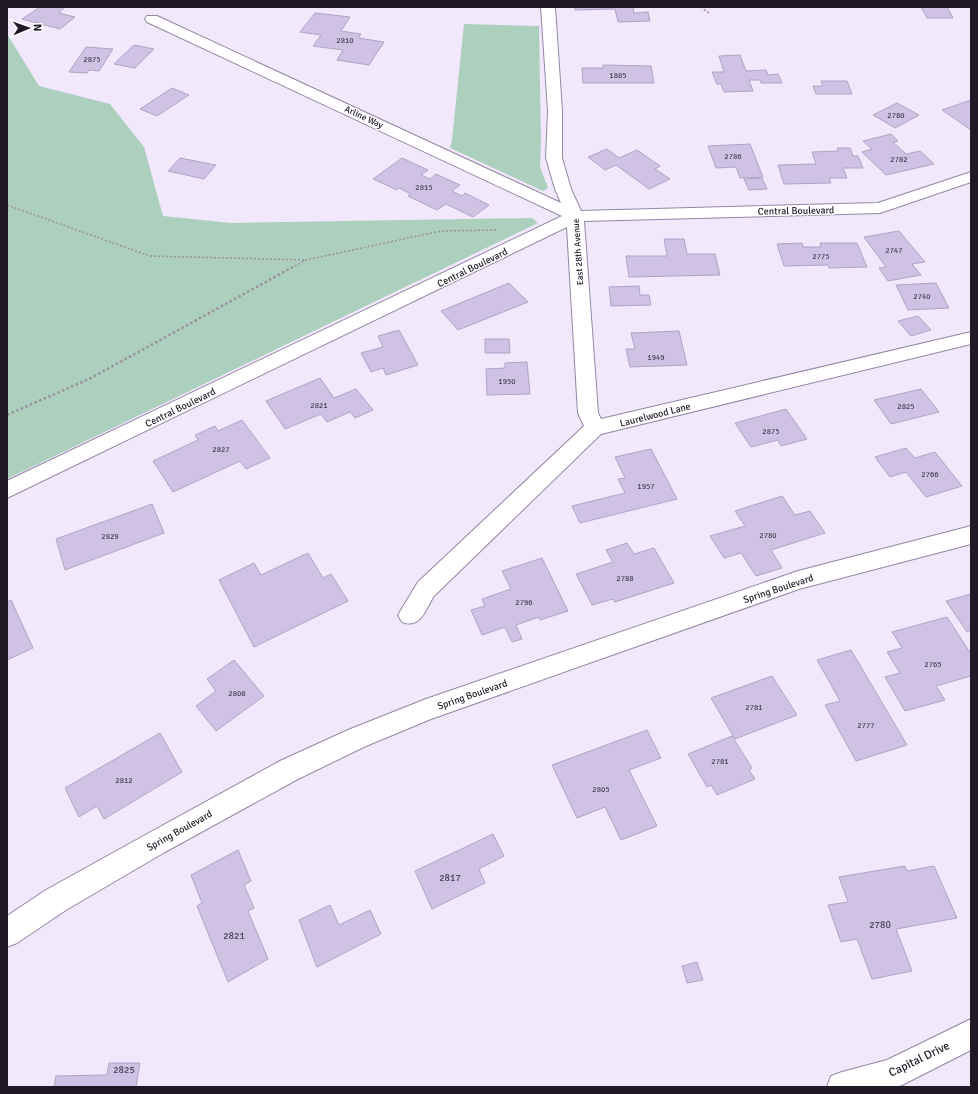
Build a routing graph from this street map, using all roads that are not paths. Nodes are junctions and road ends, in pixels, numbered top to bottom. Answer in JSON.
{"nodes":[{"id":1,"x":548,"y":7,"type":"edge"},
{"id":2,"x":152,"y":19,"type":"dead end"},
{"id":3,"x":971,"y":177,"type":"edge"},
{"id":4,"x":575,"y":216,"type":"junction"},
{"id":5,"x":971,"y":338,"type":"edge"},
{"id":6,"x":595,"y":428,"type":"junction"},
{"id":7,"x":7,"y":490,"type":"edge"},
{"id":8,"x":971,"y":535,"type":"edge"},
{"id":9,"x":410,"y":615,"type":"dead end"},
{"id":10,"x":7,"y":933,"type":"edge"},
{"id":11,"x":971,"y":1034,"type":"edge"},
{"id":12,"x":842,"y":1087,"type":"edge"}],
"edges":[{"from":1,"to":4,"type":"street","name":"East 28th Avenue"},
{"from":2,"to":4,"type":"street","name":"Arline Way"},
{"from":3,"to":4,"type":"street","name":"Central Boulevard"},
{"from":4,"to":6,"type":"street","name":"East 28th Avenue"},
{"from":4,"to":7,"type":"street","name":"Central Boulevard"},
{"from":5,"to":6,"type":"street","name":"Laurelwood Lane"},
{"from":6,"to":9,"type":"street"},
{"from":8,"to":10,"type":"street","name":"Spring Boulevard"},
{"from":11,"to":12,"type":"street","name":"Capital Drive"}]}
